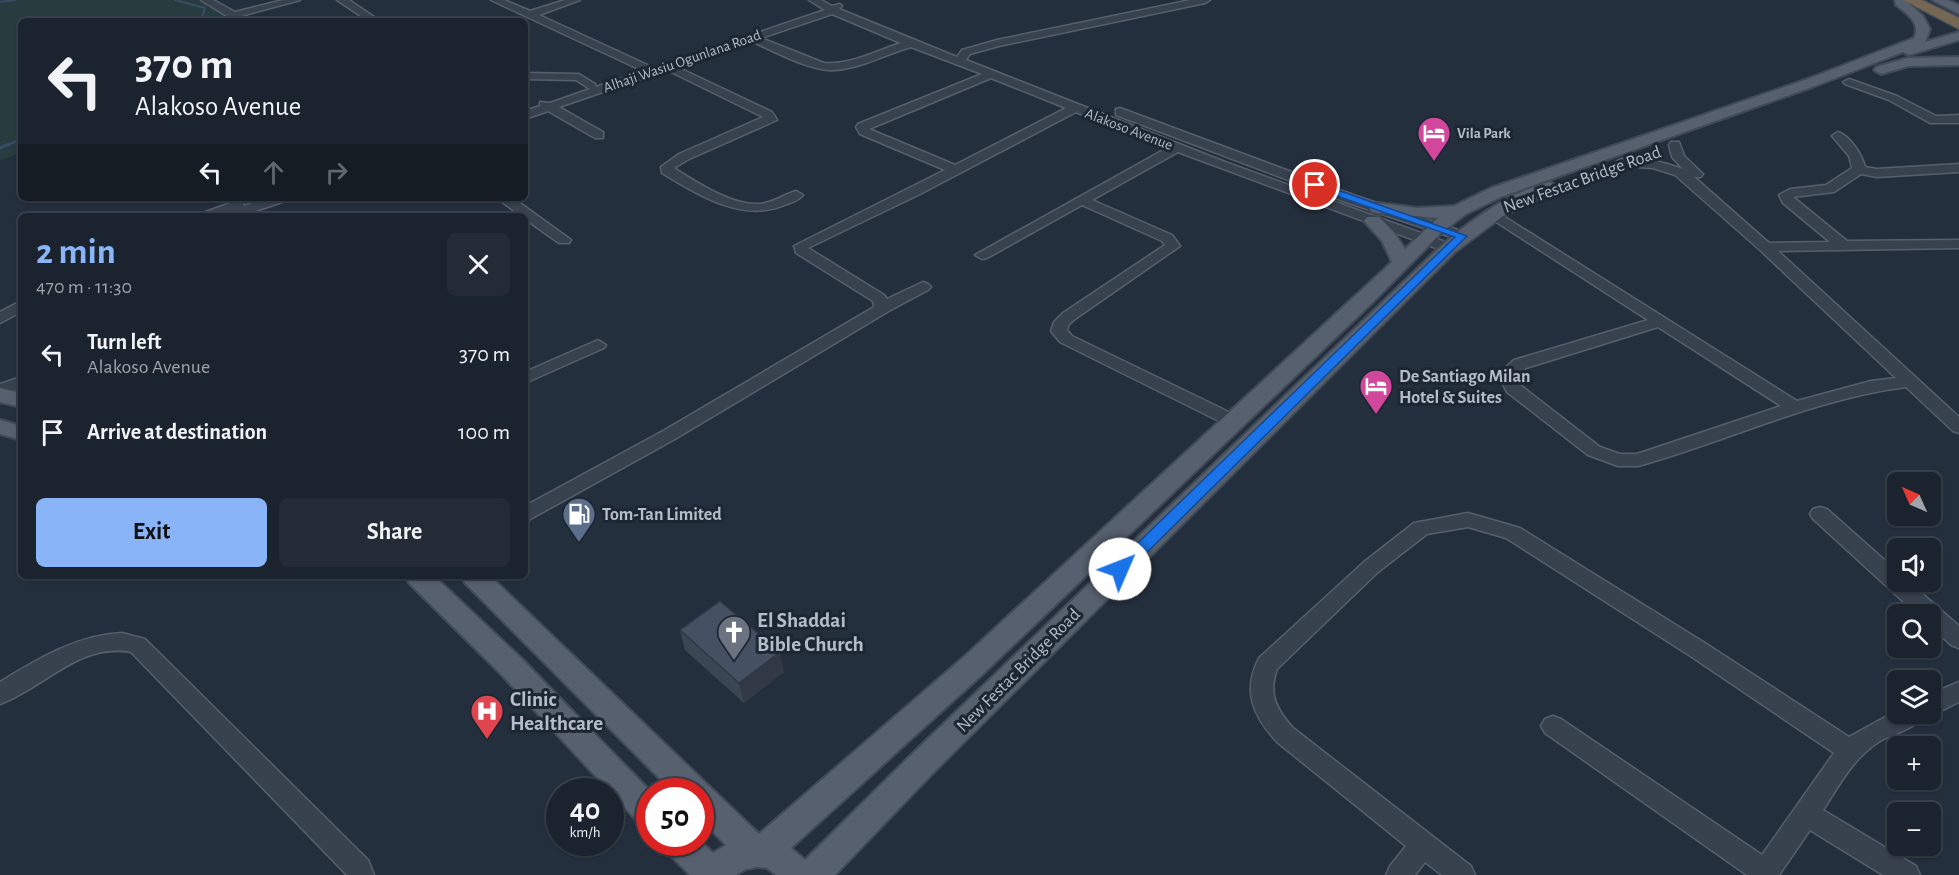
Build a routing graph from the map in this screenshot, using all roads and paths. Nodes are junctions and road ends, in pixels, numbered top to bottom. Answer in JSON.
{"nodes":[{"id":1,"x":206,"y":0,"type":"edge"},
{"id":2,"x":295,"y":0,"type":"edge"},
{"id":3,"x":342,"y":0,"type":"edge"},
{"id":4,"x":496,"y":0,"type":"edge"},
{"id":5,"x":512,"y":0,"type":"edge"},
{"id":6,"x":575,"y":0,"type":"edge"},
{"id":7,"x":1185,"y":0,"type":"edge"},
{"id":8,"x":1204,"y":0,"type":"edge"},
{"id":9,"x":1902,"y":0,"type":"edge"},
{"id":10,"x":1925,"y":0,"type":"edge"},
{"id":11,"x":1938,"y":0,"type":"edge"},
{"id":12,"x":806,"y":3,"type":"edge"},
{"id":13,"x":831,"y":5,"type":"edge"},
{"id":14,"x":1959,"y":10,"type":"edge"},
{"id":15,"x":531,"y":14,"type":"junction"},
{"id":16,"x":1959,"y":17,"type":"edge"},
{"id":17,"x":238,"y":18,"type":"edge"},
{"id":18,"x":370,"y":18,"type":"edge"},
{"id":19,"x":788,"y":22,"type":"junction"},
{"id":20,"x":858,"y":22,"type":"junction"},
{"id":21,"x":1959,"y":24,"type":"edge"},
{"id":22,"x":1959,"y":34,"type":"edge"},
{"id":23,"x":749,"y":37,"type":"junction"},
{"id":24,"x":917,"y":40,"type":"junction"},
{"id":25,"x":997,"y":42,"type":"junction"},
{"id":26,"x":1959,"y":42,"type":"edge"},
{"id":27,"x":947,"y":44,"type":"dead end"},
{"id":28,"x":959,"y":53,"type":"junction"},
{"id":29,"x":1908,"y":56,"type":"junction"},
{"id":30,"x":1959,"y":61,"type":"edge"},
{"id":31,"x":992,"y":64,"type":"junction"},
{"id":32,"x":667,"y":66,"type":"junction"},
{"id":33,"x":648,"y":70,"type":"junction"},
{"id":34,"x":528,"y":76,"type":"edge"},
{"id":35,"x":1849,"y":82,"type":"junction"},
{"id":36,"x":591,"y":86,"type":"junction"},
{"id":37,"x":1795,"y":95,"type":"junction"},
{"id":38,"x":546,"y":105,"type":"junction"},
{"id":39,"x":528,"y":108,"type":"edge"},
{"id":40,"x":1075,"y":108,"type":"junction"},
{"id":41,"x":528,"y":114,"type":"edge"},
{"id":42,"x":1959,"y":119,"type":"edge"},
{"id":43,"x":600,"y":135,"type":"dead end"},
{"id":44,"x":1839,"y":136,"type":"dead end"},
{"id":45,"x":1675,"y":145,"type":"junction"},
{"id":46,"x":1178,"y":147,"type":"junction"},
{"id":47,"x":1622,"y":162,"type":"junction"},
{"id":48,"x":1959,"y":168,"type":"edge"},
{"id":49,"x":955,"y":170,"type":"junction"},
{"id":50,"x":1859,"y":170,"type":"junction"},
{"id":51,"x":796,"y":195,"type":"dead end"},
{"id":52,"x":1081,"y":200,"type":"junction"},
{"id":53,"x":250,"y":201,"type":"edge"},
{"id":54,"x":271,"y":201,"type":"edge"},
{"id":55,"x":508,"y":201,"type":"edge"},
{"id":56,"x":1460,"y":210,"type":"junction"},
{"id":57,"x":216,"y":213,"type":"edge"},
{"id":58,"x":237,"y":213,"type":"edge"},
{"id":59,"x":525,"y":213,"type":"edge"},
{"id":60,"x":1492,"y":213,"type":"junction"},
{"id":61,"x":1375,"y":214,"type":"junction"},
{"id":62,"x":528,"y":215,"type":"edge"},
{"id":63,"x":1430,"y":234,"type":"junction"},
{"id":64,"x":564,"y":240,"type":"dead end"},
{"id":65,"x":1455,"y":242,"type":"junction"},
{"id":66,"x":1959,"y":244,"type":"edge"},
{"id":67,"x":1845,"y":247,"type":"junction"},
{"id":68,"x":1775,"y":252,"type":"junction"},
{"id":69,"x":1959,"y":253,"type":"edge"},
{"id":70,"x":982,"y":255,"type":"dead end"},
{"id":71,"x":1401,"y":263,"type":"junction"},
{"id":72,"x":923,"y":287,"type":"dead end"},
{"id":73,"x":18,"y":300,"type":"edge"},
{"id":74,"x":18,"y":308,"type":"edge"},
{"id":75,"x":0,"y":309,"type":"edge"},
{"id":76,"x":881,"y":309,"type":"junction"},
{"id":77,"x":0,"y":318,"type":"edge"},
{"id":78,"x":1660,"y":321,"type":"junction"},
{"id":79,"x":598,"y":345,"type":"dead end"},
{"id":80,"x":528,"y":372,"type":"edge"},
{"id":81,"x":1911,"y":381,"type":"junction"},
{"id":82,"x":18,"y":383,"type":"edge"},
{"id":83,"x":1271,"y":387,"type":"junction"},
{"id":84,"x":0,"y":392,"type":"edge"},
{"id":85,"x":1295,"y":398,"type":"junction"},
{"id":86,"x":18,"y":399,"type":"edge"},
{"id":87,"x":1795,"y":407,"type":"junction"},
{"id":88,"x":1959,"y":414,"type":"edge"},
{"id":89,"x":1233,"y":421,"type":"junction"},
{"id":90,"x":0,"y":427,"type":"edge"},
{"id":91,"x":1959,"y":427,"type":"edge"},
{"id":92,"x":18,"y":432,"type":"edge"},
{"id":93,"x":528,"y":513,"type":"edge"},
{"id":94,"x":1820,"y":514,"type":"dead end"},
{"id":95,"x":421,"y":579,"type":"edge"},
{"id":96,"x":477,"y":579,"type":"edge"},
{"id":97,"x":1959,"y":639,"type":"edge"},
{"id":98,"x":1959,"y":691,"type":"edge"},
{"id":99,"x":0,"y":693,"type":"edge"},
{"id":100,"x":1941,"y":700,"type":"edge"},
{"id":101,"x":1892,"y":724,"type":"edge"},
{"id":102,"x":1554,"y":726,"type":"dead end"},
{"id":103,"x":1849,"y":750,"type":"junction"},
{"id":104,"x":680,"y":778,"type":"edge"},
{"id":105,"x":636,"y":798,"type":"edge"},
{"id":106,"x":714,"y":811,"type":"edge"},
{"id":107,"x":1807,"y":814,"type":"junction"},
{"id":108,"x":1423,"y":845,"type":"junction"},
{"id":109,"x":759,"y":851,"type":"junction"},
{"id":110,"x":693,"y":856,"type":"edge"},
{"id":111,"x":1764,"y":873,"type":"edge"},
{"id":112,"x":712,"y":874,"type":"edge"},
{"id":113,"x":361,"y":875,"type":"edge"},
{"id":114,"x":796,"y":875,"type":"edge"},
{"id":115,"x":813,"y":875,"type":"edge"},
{"id":116,"x":1400,"y":875,"type":"edge"},
{"id":117,"x":1462,"y":875,"type":"edge"},
{"id":118,"x":1907,"y":875,"type":"edge"}],
"edges":[{"from":1,"to":17,"type":"street"},
{"from":2,"to":17,"type":"street"},
{"from":3,"to":18,"type":"street"},
{"from":4,"to":15,"type":"street"},
{"from":5,"to":15,"type":"street"},
{"from":6,"to":15,"type":"street"},
{"from":7,"to":25,"type":"street"},
{"from":8,"to":25,"type":"street"},
{"from":9,"to":21,"type":"highway"},
{"from":9,"to":22,"type":"main road"},
{"from":9,"to":37,"type":"main road"},
{"from":10,"to":16,"type":"highway"},
{"from":11,"to":14,"type":"main road"},
{"from":12,"to":13,"type":"street","name":"Alakoso Avenue"},
{"from":12,"to":19,"type":"street"},
{"from":13,"to":19,"type":"street","name":"Alhaji Wasiu Ogunlana Road"},
{"from":13,"to":20,"type":"street","name":"Alakoso Avenue"},
{"from":13,"to":24,"type":"street","name":"Alakoso Avenue"},
{"from":15,"to":33,"type":"street"},
{"from":19,"to":20,"type":"street"},
{"from":19,"to":23,"type":"street","name":"Alhaji Wasiu Ogunlana Road"},
{"from":19,"to":33,"type":"street","name":"Alhaji Wasiu Ogunlana Road"},
{"from":20,"to":24,"type":"street","name":"Alakoso Avenue"},
{"from":22,"to":29,"type":"main road"},
{"from":23,"to":24,"type":"street"},
{"from":23,"to":32,"type":"street","name":"Alhaji Wasiu Ogunlana Road"},
{"from":24,"to":27,"type":"street"},
{"from":24,"to":28,"type":"street","name":"Alakoso Avenue"},
{"from":25,"to":28,"type":"street"},
{"from":25,"to":31,"type":"street"},
{"from":26,"to":29,"type":"main road"},
{"from":28,"to":31,"type":"street","name":"Alakoso Avenue"},
{"from":29,"to":37,"type":"main road"},
{"from":30,"to":35,"type":"main road","name":"New Festac Bridge Road"},
{"from":31,"to":40,"type":"street","name":"Alakoso Avenue"},
{"from":31,"to":49,"type":"street"},
{"from":31,"to":61,"type":"street","name":"Alakoso Avenue"},
{"from":32,"to":33,"type":"street","name":"Alhaji Wasiu Ogunlana Road"},
{"from":32,"to":51,"type":"street"},
{"from":33,"to":36,"type":"street","name":"Alhaji Wasiu Ogunlana Road"},
{"from":33,"to":38,"type":"street","name":"Alhaji Wasiu Ogunlana Road"},
{"from":34,"to":36,"type":"street"},
{"from":35,"to":37,"type":"main road","name":"New Festac Bridge Road"},
{"from":35,"to":42,"type":"street"},
{"from":36,"to":38,"type":"street","name":"Alhaji Wasiu Ogunlana Road"},
{"from":37,"to":45,"type":"main road","name":"New Festac Bridge Road"},
{"from":37,"to":56,"type":"main road"},
{"from":38,"to":39,"type":"street","name":"Alhaji Wasiu Ogunlana Road"},
{"from":38,"to":41,"type":"street","name":"Alhaji Wasiu Ogunlana Road"},
{"from":38,"to":43,"type":"street"},
{"from":40,"to":46,"type":"street","name":"Alakoso Avenue"},
{"from":40,"to":49,"type":"street"},
{"from":44,"to":50,"type":"street"},
{"from":45,"to":47,"type":"main road","name":"New Festac Bridge Road"},
{"from":45,"to":68,"type":"street"},
{"from":46,"to":52,"type":"street"},
{"from":46,"to":61,"type":"street","name":"Alakoso Avenue"},
{"from":47,"to":60,"type":"main road","name":"New Festac Bridge Road"},
{"from":47,"to":68,"type":"street"},
{"from":48,"to":50,"type":"street"},
{"from":49,"to":76,"type":"street"},
{"from":50,"to":67,"type":"street"},
{"from":52,"to":70,"type":"street"},
{"from":52,"to":89,"type":"street"},
{"from":53,"to":57,"type":"street"},
{"from":54,"to":58,"type":"street"},
{"from":55,"to":59,"type":"street"},
{"from":56,"to":61,"type":"main road"},
{"from":56,"to":63,"type":"main road"},
{"from":60,"to":65,"type":"main road","name":"New Festac Bridge Road"},
{"from":60,"to":78,"type":"street"},
{"from":61,"to":63,"type":"street","name":"Alakoso Avenue"},
{"from":61,"to":71,"type":"main road"},
{"from":62,"to":64,"type":"street"},
{"from":63,"to":65,"type":"street","name":"Alakoso Avenue"},
{"from":63,"to":71,"type":"main road"},
{"from":65,"to":85,"type":"main road","name":"New Festac Bridge Road"},
{"from":66,"to":67,"type":"street"},
{"from":67,"to":68,"type":"street"},
{"from":68,"to":69,"type":"street"},
{"from":68,"to":81,"type":"street"},
{"from":68,"to":88,"type":"street"},
{"from":71,"to":83,"type":"main road"},
{"from":72,"to":76,"type":"street"},
{"from":73,"to":75,"type":"street"},
{"from":74,"to":77,"type":"street"},
{"from":76,"to":93,"type":"street"},
{"from":78,"to":87,"type":"street"},
{"from":78,"to":87,"type":"street"},
{"from":79,"to":80,"type":"street"},
{"from":81,"to":87,"type":"street"},
{"from":81,"to":91,"type":"street"},
{"from":82,"to":84,"type":"street"},
{"from":83,"to":85,"type":"main road"},
{"from":83,"to":89,"type":"main road"},
{"from":84,"to":86,"type":"main road"},
{"from":85,"to":115,"type":"main road","name":"New Festac Bridge Road"},
{"from":89,"to":109,"type":"main road"},
{"from":90,"to":92,"type":"main road"},
{"from":94,"to":97,"type":"street"},
{"from":95,"to":105,"type":"main road"},
{"from":96,"to":104,"type":"main road"},
{"from":98,"to":100,"type":"street"},
{"from":99,"to":113,"type":"street"},
{"from":101,"to":103,"type":"street"},
{"from":102,"to":111,"type":"street"},
{"from":103,"to":107,"type":"street"},
{"from":103,"to":108,"type":"street"},
{"from":106,"to":109,"type":"main road"},
{"from":107,"to":111,"type":"street"},
{"from":107,"to":118,"type":"street"},
{"from":108,"to":116,"type":"street"},
{"from":108,"to":117,"type":"street"},
{"from":109,"to":112,"type":"main road"},
{"from":109,"to":114,"type":"main road"},
{"from":110,"to":112,"type":"main road"}]}
